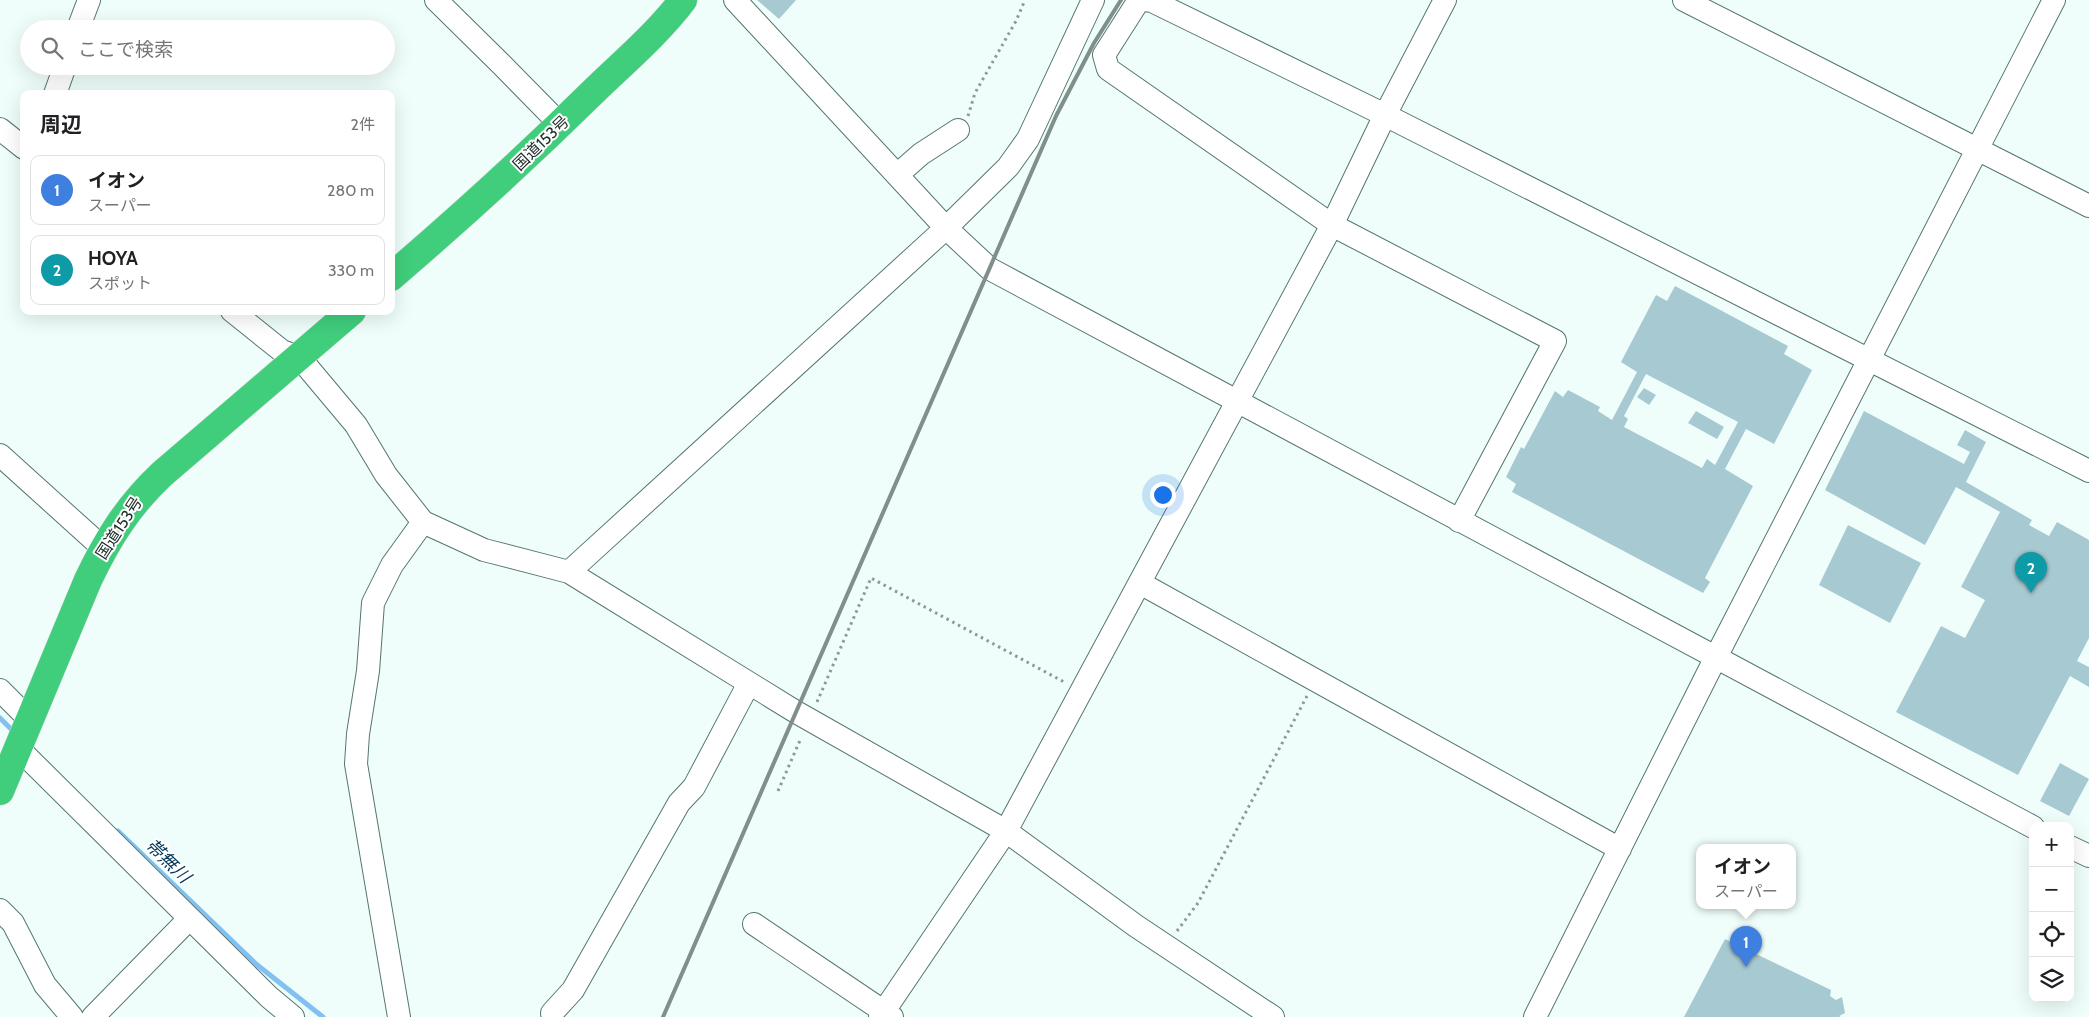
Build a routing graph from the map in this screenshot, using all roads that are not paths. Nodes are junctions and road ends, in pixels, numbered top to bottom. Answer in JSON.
{"nodes":[{"id":1,"x":89,"y":0,"type":"edge"},
{"id":2,"x":436,"y":0,"type":"edge"},
{"id":3,"x":683,"y":0,"type":"edge"},
{"id":4,"x":734,"y":0,"type":"edge"},
{"id":5,"x":1138,"y":0,"type":"edge"},
{"id":6,"x":1145,"y":0,"type":"edge"},
{"id":7,"x":1444,"y":0,"type":"edge"},
{"id":8,"x":1684,"y":0,"type":"edge"},
{"id":9,"x":2054,"y":0,"type":"edge"},
{"id":10,"x":1090,"y":1,"type":"edge"},
{"id":11,"x":81,"y":20,"type":"edge"},
{"id":12,"x":62,"y":75,"type":"edge"},
{"id":13,"x":56,"y":90,"type":"edge"},
{"id":14,"x":1385,"y":115,"type":"junction"},
{"id":15,"x":560,"y":124,"type":"junction"},
{"id":16,"x":0,"y":129,"type":"edge"},
{"id":17,"x":958,"y":130,"type":"road end"},
{"id":18,"x":20,"y":145,"type":"edge"},
{"id":19,"x":1978,"y":150,"type":"junction"},
{"id":20,"x":897,"y":175,"type":"junction"},
{"id":21,"x":2089,"y":206,"type":"edge"},
{"id":22,"x":1332,"y":225,"type":"junction"},
{"id":23,"x":946,"y":228,"type":"junction"},
{"id":24,"x":395,"y":275,"type":"edge"},
{"id":25,"x":237,"y":315,"type":"edge"},
{"id":26,"x":347,"y":315,"type":"edge"},
{"id":27,"x":298,"y":357,"type":"junction"},
{"id":28,"x":1867,"y":360,"type":"junction"},
{"id":29,"x":1238,"y":402,"type":"junction"},
{"id":30,"x":0,"y":456,"type":"edge"},
{"id":31,"x":2089,"y":471,"type":"edge"},
{"id":32,"x":1459,"y":520,"type":"junction"},
{"id":33,"x":423,"y":522,"type":"junction"},
{"id":34,"x":103,"y":548,"type":"junction"},
{"id":35,"x":569,"y":572,"type":"junction"},
{"id":36,"x":1140,"y":583,"type":"junction"},
{"id":37,"x":1716,"y":657,"type":"junction"},
{"id":38,"x":749,"y":683,"type":"junction"},
{"id":39,"x":0,"y":690,"type":"edge"},
{"id":40,"x":23,"y":736,"type":"junction"},
{"id":41,"x":0,"y":791,"type":"edge"},
{"id":42,"x":2029,"y":825,"type":"edge"},
{"id":43,"x":1006,"y":831,"type":"junction"},
{"id":44,"x":1620,"y":849,"type":"junction"},
{"id":45,"x":2074,"y":849,"type":"edge"},
{"id":46,"x":2089,"y":856,"type":"edge"},
{"id":47,"x":0,"y":910,"type":"edge"},
{"id":48,"x":189,"y":918,"type":"junction"},
{"id":49,"x":754,"y":924,"type":"dead end"},
{"id":50,"x":1244,"y":1010,"type":"edge"},
{"id":51,"x":552,"y":1013,"type":"dead end"},
{"id":52,"x":885,"y":1015,"type":"edge"},
{"id":53,"x":72,"y":1017,"type":"edge"},
{"id":54,"x":93,"y":1017,"type":"edge"},
{"id":55,"x":292,"y":1017,"type":"edge"},
{"id":56,"x":400,"y":1017,"type":"edge"},
{"id":57,"x":1272,"y":1017,"type":"edge"},
{"id":58,"x":1535,"y":1017,"type":"edge"}],
"edges":[{"from":1,"to":11,"type":"street"},
{"from":2,"to":15,"type":"street"},
{"from":3,"to":15,"type":"highway","name":"国道153号"},
{"from":4,"to":20,"type":"street"},
{"from":5,"to":22,"type":"street"},
{"from":6,"to":14,"type":"street"},
{"from":7,"to":14,"type":"street"},
{"from":8,"to":19,"type":"street"},
{"from":9,"to":19,"type":"street"},
{"from":10,"to":23,"type":"street"},
{"from":12,"to":13,"type":"street"},
{"from":14,"to":22,"type":"street"},
{"from":14,"to":28,"type":"street"},
{"from":15,"to":24,"type":"highway","name":"国道153号"},
{"from":16,"to":18,"type":"street"},
{"from":17,"to":20,"type":"street"},
{"from":19,"to":21,"type":"street"},
{"from":19,"to":28,"type":"street"},
{"from":20,"to":23,"type":"street"},
{"from":22,"to":29,"type":"street"},
{"from":22,"to":32,"type":"street"},
{"from":23,"to":29,"type":"street"},
{"from":23,"to":35,"type":"street"},
{"from":25,"to":27,"type":"street"},
{"from":26,"to":27,"type":"highway","name":"国道153号"},
{"from":27,"to":33,"type":"street"},
{"from":27,"to":34,"type":"highway","name":"国道153号"},
{"from":28,"to":31,"type":"street"},
{"from":28,"to":37,"type":"street"},
{"from":29,"to":32,"type":"street"},
{"from":29,"to":36,"type":"street"},
{"from":30,"to":34,"type":"street"},
{"from":32,"to":37,"type":"street"},
{"from":33,"to":35,"type":"street"},
{"from":33,"to":56,"type":"street"},
{"from":34,"to":40,"type":"highway","name":"国道153号"},
{"from":35,"to":38,"type":"street"},
{"from":36,"to":43,"type":"street"},
{"from":36,"to":44,"type":"street"},
{"from":37,"to":42,"type":"street"},
{"from":37,"to":44,"type":"street"},
{"from":38,"to":43,"type":"street"},
{"from":38,"to":51,"type":"street"},
{"from":39,"to":40,"type":"street"},
{"from":40,"to":41,"type":"highway","name":"国道153号"},
{"from":40,"to":48,"type":"street"},
{"from":43,"to":50,"type":"street"},
{"from":43,"to":52,"type":"street"},
{"from":44,"to":58,"type":"street"},
{"from":45,"to":46,"type":"street"},
{"from":47,"to":53,"type":"street"},
{"from":48,"to":54,"type":"street"},
{"from":48,"to":55,"type":"street"},
{"from":49,"to":52,"type":"street"},
{"from":50,"to":57,"type":"street"}]}
